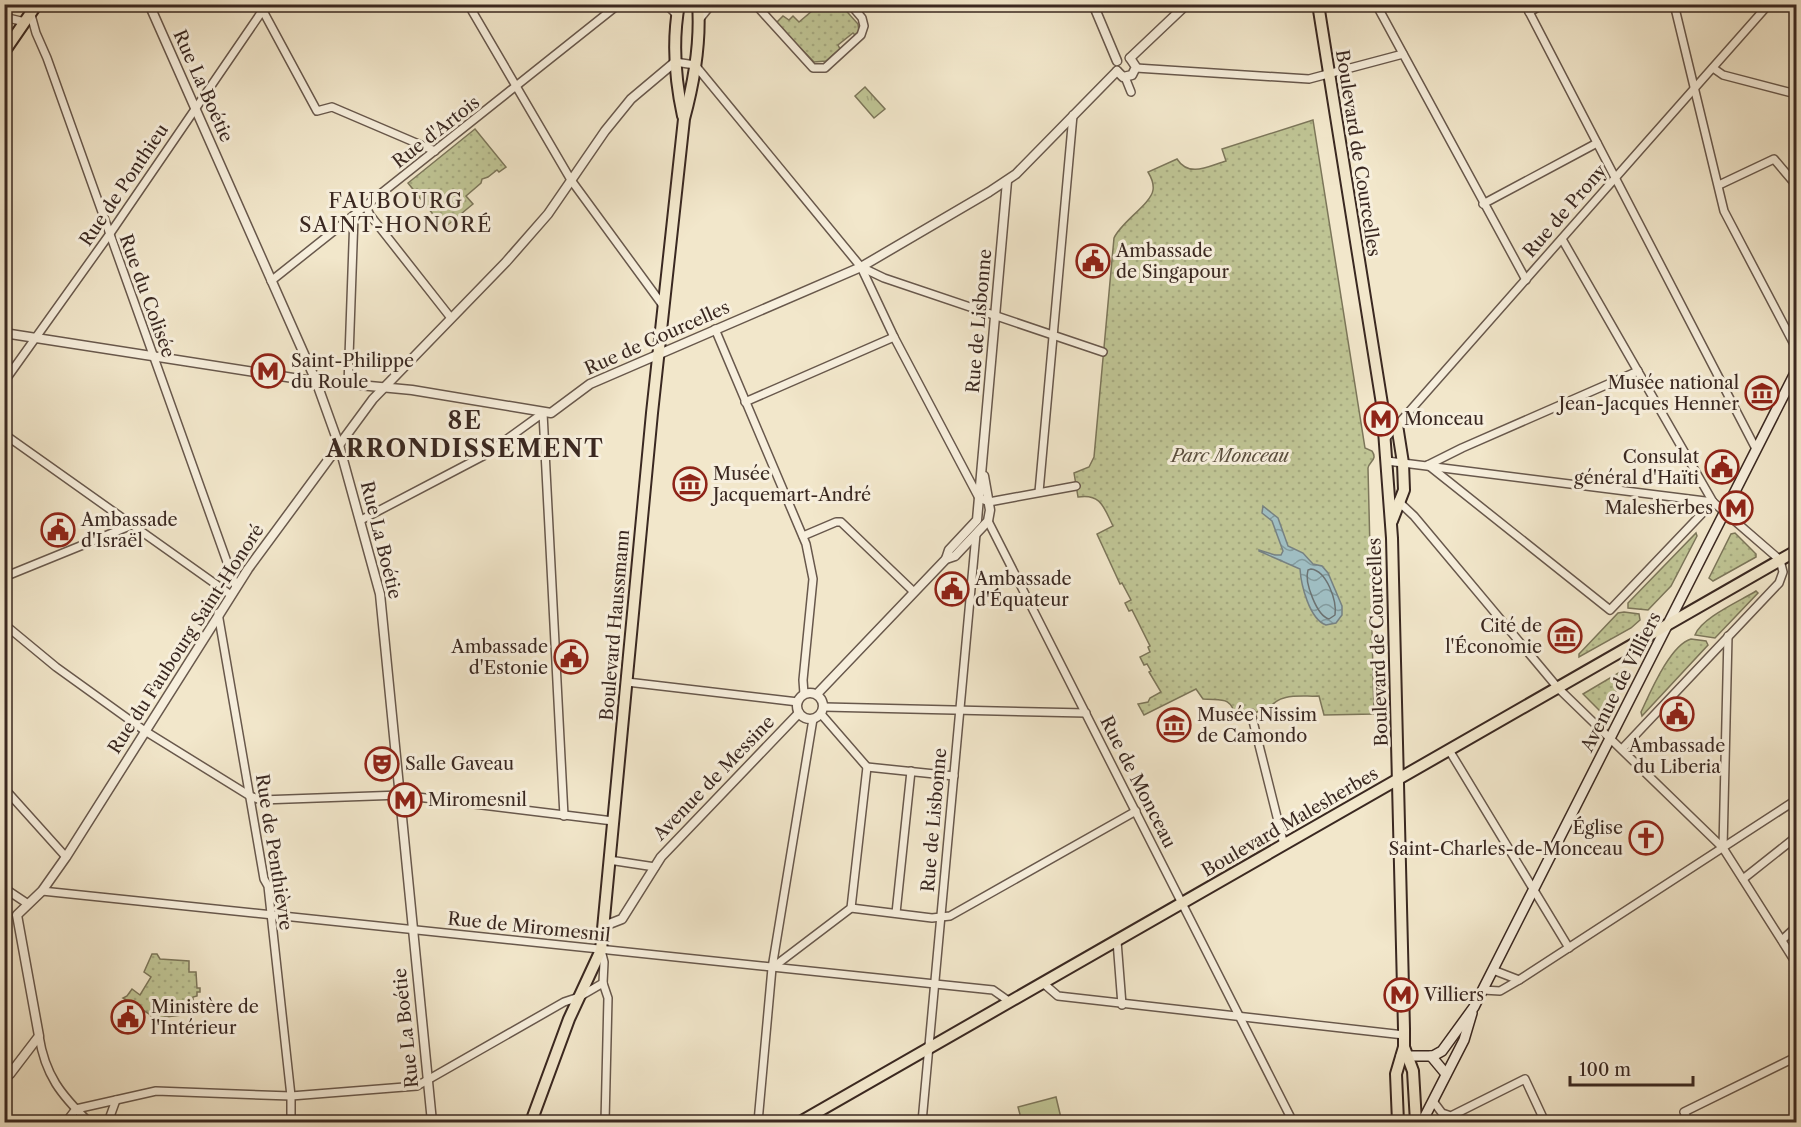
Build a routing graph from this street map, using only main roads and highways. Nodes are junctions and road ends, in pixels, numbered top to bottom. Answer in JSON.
{"nodes":[{"id":1,"x":1318,"y":4,"type":"edge"},
{"id":2,"x":697,"y":5,"type":"edge"},
{"id":3,"x":678,"y":10,"type":"edge"},
{"id":4,"x":30,"y":11,"type":"edge"},
{"id":5,"x":4,"y":52,"type":"edge"},
{"id":6,"x":684,"y":119,"type":"junction"},
{"id":7,"x":1797,"y":371,"type":"edge"},
{"id":8,"x":1383,"y":413,"type":"junction"},
{"id":9,"x":1391,"y":524,"type":"junction"},
{"id":10,"x":1797,"y":551,"type":"edge"},
{"id":11,"x":1669,"y":624,"type":"junction"},
{"id":12,"x":1398,"y":778,"type":"junction"},
{"id":13,"x":1474,"y":1007,"type":"junction"},
{"id":14,"x":1404,"y":1053,"type":"junction"},
{"id":15,"x":1431,"y":1056,"type":"junction"},
{"id":16,"x":1446,"y":1074,"type":"junction"},
{"id":17,"x":531,"y":1122,"type":"edge"},
{"id":18,"x":800,"y":1122,"type":"edge"},
{"id":19,"x":1398,"y":1122,"type":"edge"},
{"id":20,"x":1416,"y":1122,"type":"edge"},
{"id":21,"x":1422,"y":1122,"type":"edge"}],
"edges":[{"from":1,"to":8,"type":"main road","name":"Boulevard de Courcelles"},
{"from":2,"to":6,"type":"main road","name":"Boulevard Haussmann"},
{"from":3,"to":6,"type":"main road","name":"Boulevard Haussmann"},
{"from":4,"to":5,"type":"main road"},
{"from":6,"to":17,"type":"main road","name":"Boulevard Haussmann"},
{"from":7,"to":11,"type":"main road","name":"Avenue de Villiers"},
{"from":8,"to":9,"type":"main road","name":"Boulevard de Courcelles"},
{"from":8,"to":9,"type":"main road"},
{"from":9,"to":12,"type":"main road","name":"Boulevard de Courcelles"},
{"from":10,"to":11,"type":"main road","name":"Boulevard Malesherbes"},
{"from":11,"to":12,"type":"main road","name":"Boulevard Malesherbes"},
{"from":11,"to":13,"type":"main road","name":"Avenue de Villiers"},
{"from":12,"to":14,"type":"main road","name":"Boulevard de Courcelles"},
{"from":12,"to":18,"type":"main road","name":"Boulevard Malesherbes"},
{"from":13,"to":15,"type":"main road","name":"Avenue de Villiers"},
{"from":13,"to":16,"type":"main road","name":"Avenue de Villiers"},
{"from":14,"to":15,"type":"main road"},
{"from":14,"to":19,"type":"main road","name":"Boulevard de Courcelles"},
{"from":14,"to":20,"type":"main road","name":"Boulevard de Courcelles"},
{"from":15,"to":16,"type":"main road"},
{"from":16,"to":21,"type":"main road","name":"Avenue de Villiers"}]}
